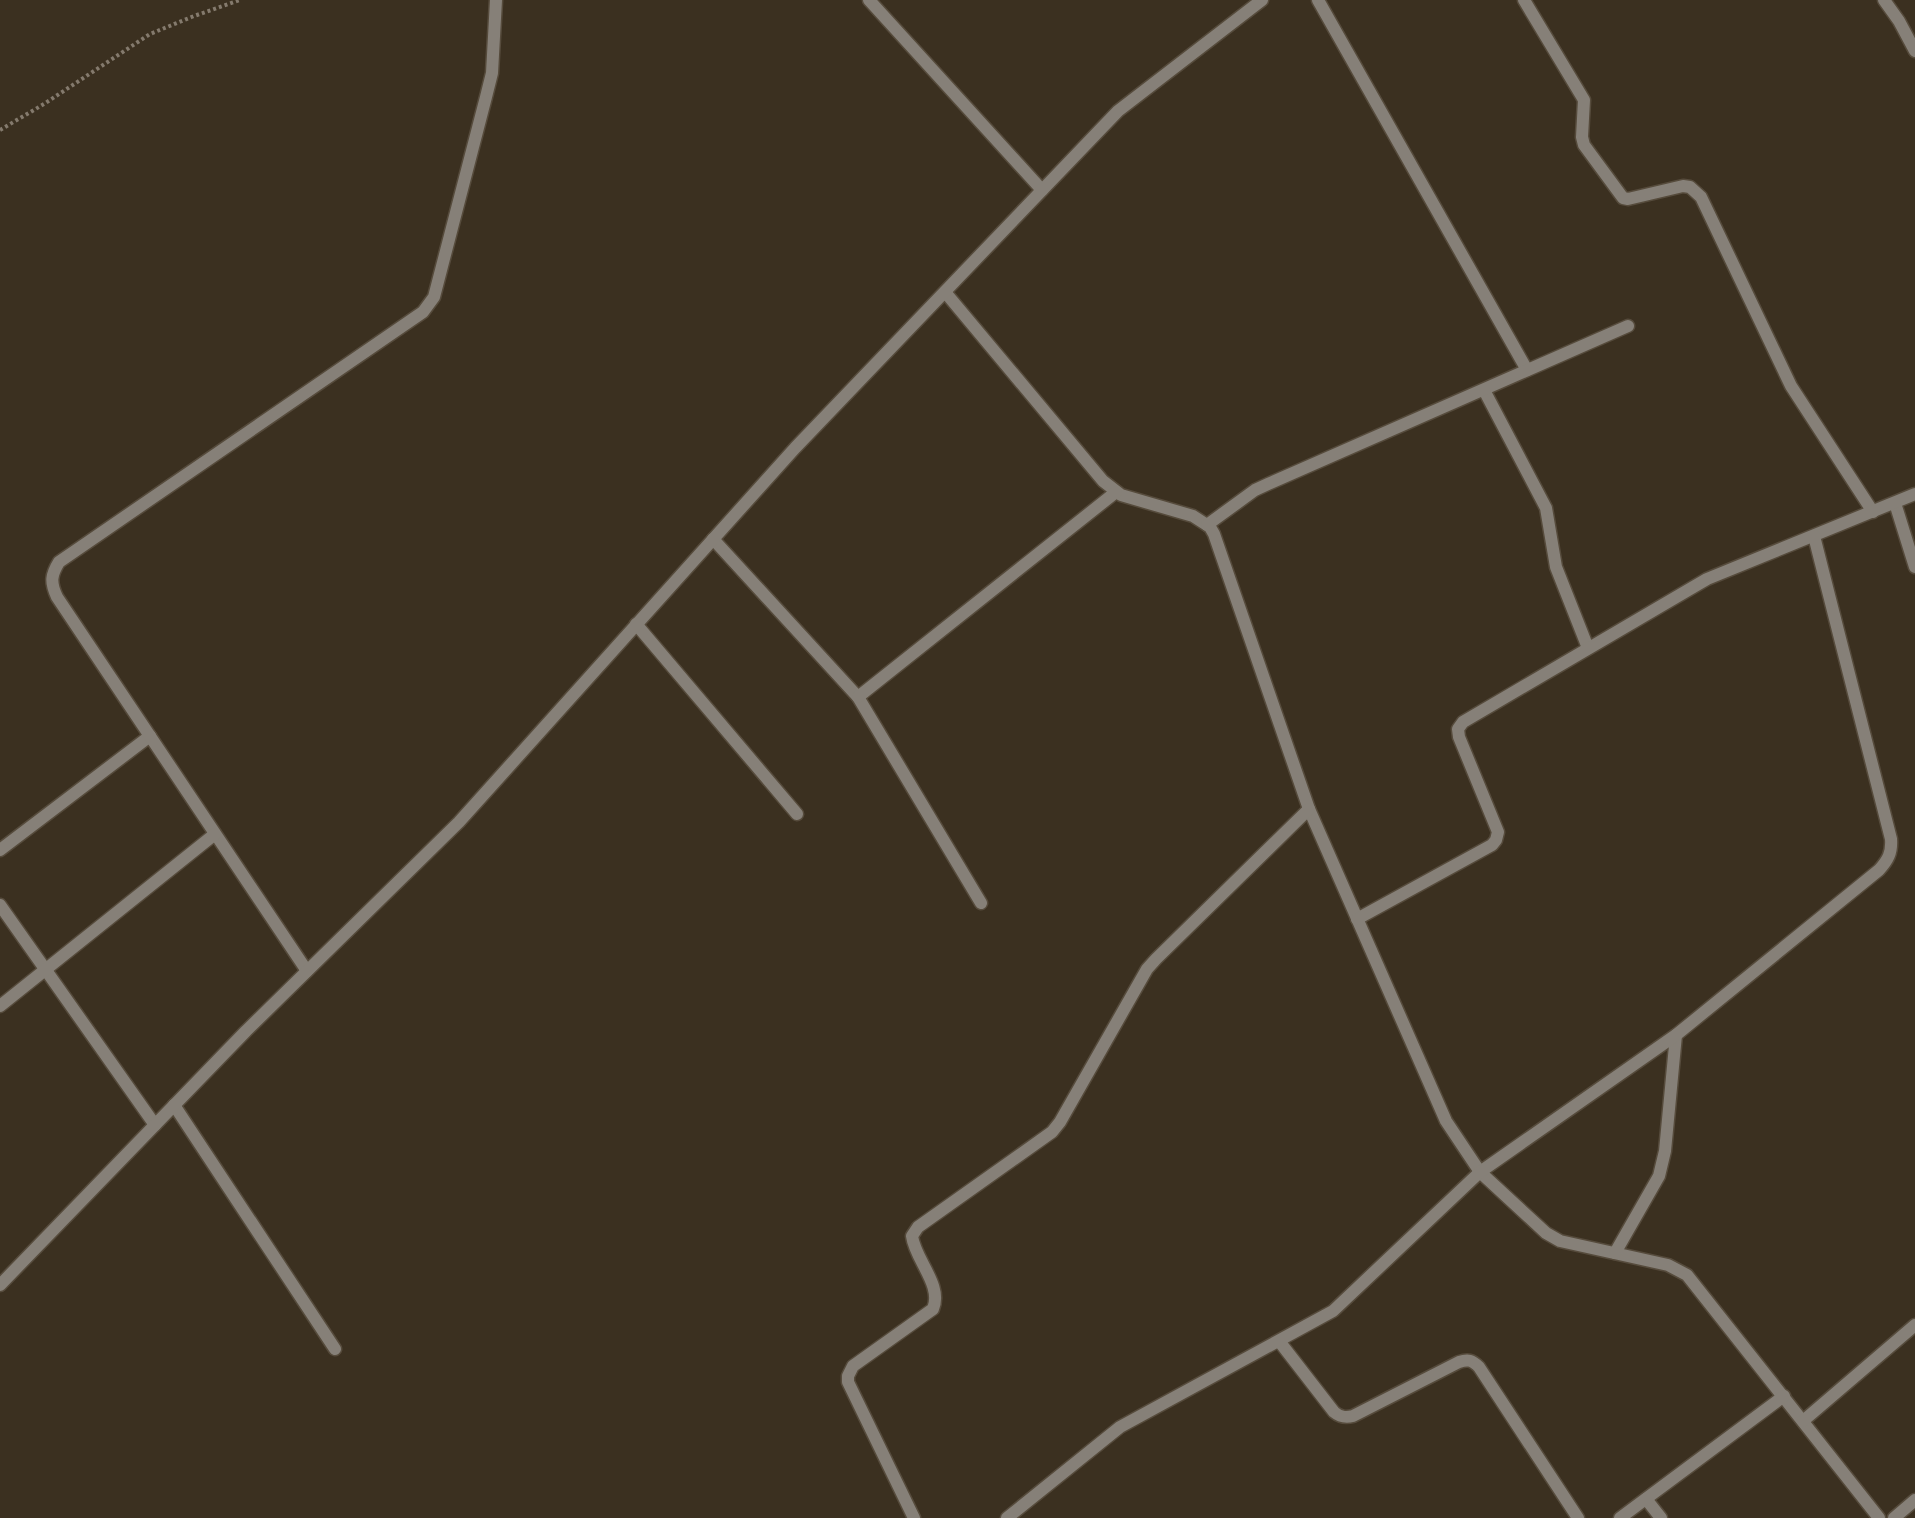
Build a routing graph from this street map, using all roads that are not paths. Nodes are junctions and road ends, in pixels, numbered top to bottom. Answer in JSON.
{"nodes":[{"id":1,"x":496,"y":0,"type":"edge"},
{"id":2,"x":869,"y":0,"type":"edge"},
{"id":3,"x":1262,"y":0,"type":"edge"},
{"id":4,"x":1318,"y":0,"type":"edge"},
{"id":5,"x":1524,"y":0,"type":"edge"},
{"id":6,"x":1884,"y":0,"type":"edge"},
{"id":7,"x":1915,"y":51,"type":"edge"},
{"id":8,"x":1042,"y":190,"type":"junction"},
{"id":9,"x":945,"y":292,"type":"junction"},
{"id":10,"x":1628,"y":326,"type":"dead end"},
{"id":11,"x":1527,"y":370,"type":"junction"},
{"id":12,"x":1484,"y":390,"type":"junction"},
{"id":13,"x":1116,"y":492,"type":"junction"},
{"id":14,"x":1915,"y":494,"type":"edge"},
{"id":15,"x":1895,"y":502,"type":"junction"},
{"id":16,"x":1873,"y":512,"type":"junction"},
{"id":17,"x":1206,"y":525,"type":"junction"},
{"id":18,"x":1814,"y":536,"type":"junction"},
{"id":19,"x":713,"y":539,"type":"junction"},
{"id":20,"x":1915,"y":567,"type":"edge"},
{"id":21,"x":636,"y":624,"type":"junction"},
{"id":22,"x":1588,"y":648,"type":"junction"},
{"id":23,"x":858,"y":697,"type":"junction"},
{"id":24,"x":150,"y":736,"type":"junction"},
{"id":25,"x":1309,"y":809,"type":"junction"},
{"id":26,"x":796,"y":814,"type":"dead end"},
{"id":27,"x":215,"y":834,"type":"junction"},
{"id":28,"x":0,"y":850,"type":"edge"},
{"id":29,"x":981,"y":903,"type":"dead end"},
{"id":30,"x":0,"y":905,"type":"edge"},
{"id":31,"x":1357,"y":919,"type":"junction"},
{"id":32,"x":45,"y":969,"type":"junction"},
{"id":33,"x":307,"y":971,"type":"junction"},
{"id":34,"x":0,"y":1006,"type":"edge"},
{"id":35,"x":1676,"y":1035,"type":"junction"},
{"id":36,"x":174,"y":1105,"type":"junction"},
{"id":37,"x":155,"y":1125,"type":"junction"},
{"id":38,"x":1480,"y":1172,"type":"junction"},
{"id":39,"x":1615,"y":1253,"type":"junction"},
{"id":40,"x":0,"y":1285,"type":"edge"},
{"id":41,"x":1915,"y":1325,"type":"edge"},
{"id":42,"x":1279,"y":1341,"type":"junction"},
{"id":43,"x":335,"y":1348,"type":"dead end"},
{"id":44,"x":1784,"y":1396,"type":"junction"},
{"id":45,"x":1803,"y":1421,"type":"junction"},
{"id":46,"x":1646,"y":1499,"type":"junction"},
{"id":47,"x":1915,"y":1500,"type":"edge"},
{"id":48,"x":914,"y":1518,"type":"edge"},
{"id":49,"x":1007,"y":1518,"type":"edge"},
{"id":50,"x":1578,"y":1518,"type":"edge"},
{"id":51,"x":1620,"y":1518,"type":"edge"},
{"id":52,"x":1660,"y":1518,"type":"edge"},
{"id":53,"x":1879,"y":1518,"type":"edge"},
{"id":54,"x":1894,"y":1518,"type":"edge"}],
"edges":[{"from":1,"to":24,"type":"street"},
{"from":2,"to":8,"type":"street"},
{"from":3,"to":8,"type":"street"},
{"from":4,"to":11,"type":"street"},
{"from":5,"to":16,"type":"street"},
{"from":6,"to":7,"type":"street"},
{"from":8,"to":9,"type":"street"},
{"from":9,"to":13,"type":"street"},
{"from":9,"to":19,"type":"street"},
{"from":10,"to":11,"type":"street"},
{"from":11,"to":12,"type":"street"},
{"from":12,"to":17,"type":"street"},
{"from":12,"to":22,"type":"street"},
{"from":13,"to":17,"type":"street"},
{"from":13,"to":23,"type":"street"},
{"from":14,"to":15,"type":"street"},
{"from":15,"to":16,"type":"street"},
{"from":15,"to":20,"type":"street"},
{"from":16,"to":18,"type":"street"},
{"from":17,"to":25,"type":"street"},
{"from":18,"to":22,"type":"street"},
{"from":18,"to":35,"type":"street"},
{"from":19,"to":21,"type":"street"},
{"from":19,"to":23,"type":"street"},
{"from":21,"to":26,"type":"street"},
{"from":21,"to":33,"type":"street"},
{"from":22,"to":31,"type":"street"},
{"from":23,"to":29,"type":"street"},
{"from":24,"to":27,"type":"street"},
{"from":24,"to":28,"type":"street"},
{"from":25,"to":31,"type":"street"},
{"from":25,"to":48,"type":"street"},
{"from":27,"to":32,"type":"street"},
{"from":27,"to":33,"type":"street"},
{"from":30,"to":32,"type":"street"},
{"from":31,"to":38,"type":"street"},
{"from":32,"to":34,"type":"street"},
{"from":32,"to":37,"type":"street"},
{"from":33,"to":36,"type":"street"},
{"from":35,"to":38,"type":"street"},
{"from":35,"to":39,"type":"street"},
{"from":36,"to":37,"type":"street"},
{"from":36,"to":43,"type":"street"},
{"from":37,"to":40,"type":"street"},
{"from":38,"to":39,"type":"street"},
{"from":38,"to":42,"type":"street"},
{"from":39,"to":44,"type":"street"},
{"from":41,"to":45,"type":"street"},
{"from":42,"to":49,"type":"street"},
{"from":42,"to":50,"type":"street"},
{"from":44,"to":45,"type":"street"},
{"from":44,"to":46,"type":"street"},
{"from":45,"to":53,"type":"street"},
{"from":46,"to":51,"type":"street"},
{"from":46,"to":52,"type":"street"},
{"from":47,"to":54,"type":"street"}]}
